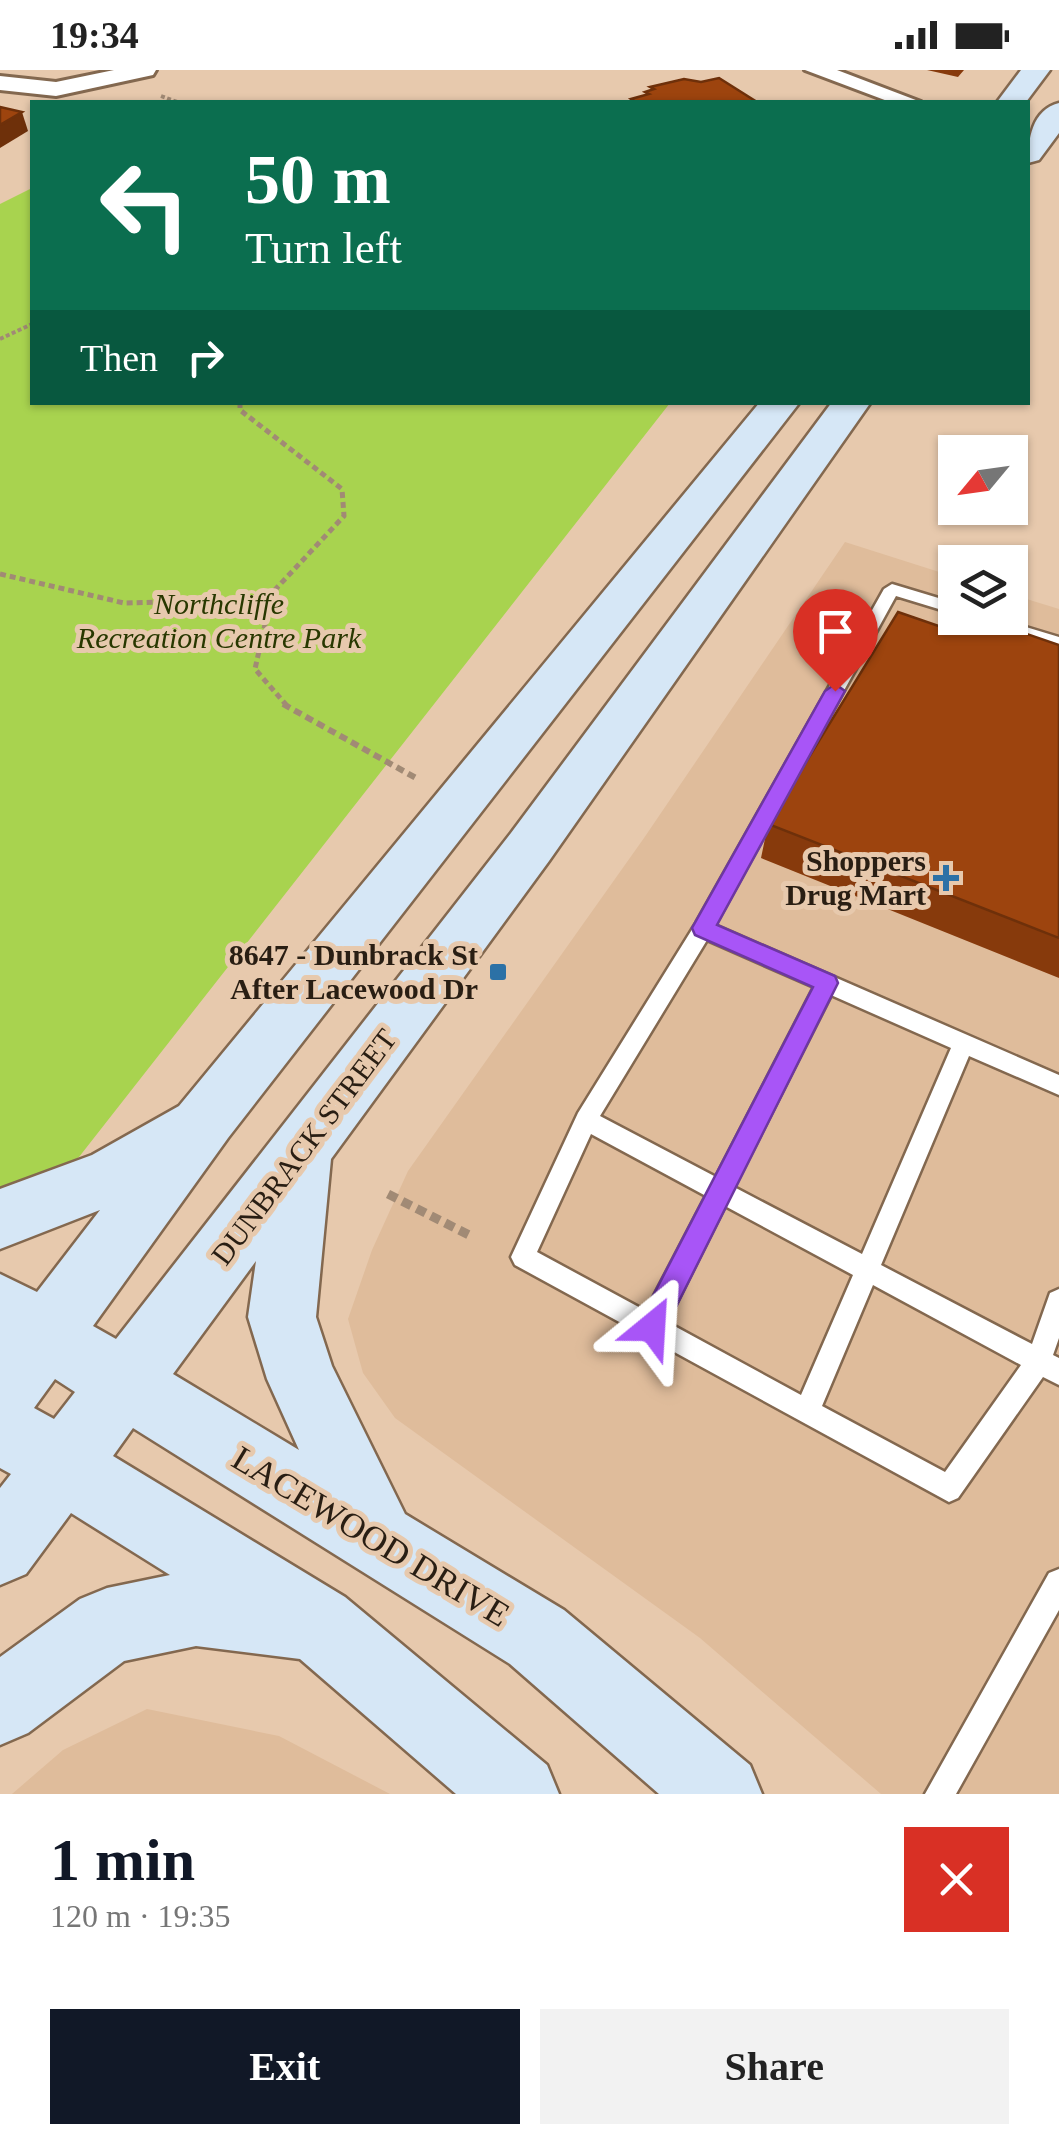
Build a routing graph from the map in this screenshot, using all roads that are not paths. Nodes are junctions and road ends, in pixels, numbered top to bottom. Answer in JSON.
{"nodes":[{"id":1,"x":144,"y":70,"type":"edge"},
{"id":2,"x":816,"y":70,"type":"edge"},
{"id":3,"x":1036,"y":70,"type":"edge"},
{"id":4,"x":0,"y":83,"type":"edge"},
{"id":5,"x":904,"y":100,"type":"edge"},
{"id":6,"x":1012,"y":100,"type":"edge"},
{"id":7,"x":1059,"y":112,"type":"edge"},
{"id":8,"x":1030,"y":151,"type":"edge"},
{"id":9,"x":779,"y":405,"type":"edge"},
{"id":10,"x":850,"y":405,"type":"edge"},
{"id":11,"x":938,"y":604,"type":"edge"},
{"id":12,"x":1028,"y":633,"type":"edge"},
{"id":13,"x":1059,"y":643,"type":"edge"},
{"id":14,"x":703,"y":928,"type":"junction"},
{"id":15,"x":827,"y":983,"type":"junction"},
{"id":16,"x":964,"y":1043,"type":"junction"},
{"id":17,"x":1059,"y":1084,"type":"edge"},
{"id":18,"x":206,"y":1119,"type":"junction"},
{"id":19,"x":586,"y":1120,"type":"junction"},
{"id":20,"x":300,"y":1155,"type":"junction"},
{"id":21,"x":720,"y":1192,"type":"junction"},
{"id":22,"x":0,"y":1218,"type":"edge"},
{"id":23,"x":867,"y":1269,"type":"junction"},
{"id":24,"x":1059,"y":1302,"type":"edge"},
{"id":25,"x":22,"y":1322,"type":"edge"},
{"id":26,"x":652,"y":1327,"type":"junction"},
{"id":27,"x":1049,"y":1366,"type":"edge"},
{"id":28,"x":121,"y":1386,"type":"junction"},
{"id":29,"x":0,"y":1397,"type":"edge"},
{"id":30,"x":807,"y":1411,"type":"junction"},
{"id":31,"x":0,"y":1427,"type":"edge"},
{"id":32,"x":62,"y":1465,"type":"junction"},
{"id":33,"x":379,"y":1540,"type":"junction"},
{"id":34,"x":0,"y":1548,"type":"edge"},
{"id":35,"x":1059,"y":1583,"type":"edge"},
{"id":36,"x":318,"y":1624,"type":"junction"},
{"id":37,"x":0,"y":1705,"type":"edge"},
{"id":38,"x":518,"y":1794,"type":"edge"},
{"id":39,"x":721,"y":1794,"type":"edge"},
{"id":40,"x":940,"y":1794,"type":"edge"}],
"edges":[{"from":1,"to":4,"type":"street"},
{"from":2,"to":5,"type":"street"},
{"from":3,"to":6,"type":"main road"},
{"from":7,"to":8,"type":"main road"},
{"from":9,"to":18,"type":"main road"},
{"from":10,"to":20,"type":"main road","name":"DUNBRACK STREET"},
{"from":11,"to":14,"type":"lane"},
{"from":12,"to":13,"type":"lane"},
{"from":14,"to":15,"type":"lane"},
{"from":14,"to":19,"type":"lane"},
{"from":15,"to":16,"type":"lane"},
{"from":15,"to":21,"type":"lane"},
{"from":16,"to":17,"type":"lane"},
{"from":16,"to":23,"type":"lane"},
{"from":18,"to":22,"type":"main road"},
{"from":18,"to":25,"type":"main road"},
{"from":19,"to":21,"type":"lane"},
{"from":19,"to":26,"type":"lane"},
{"from":20,"to":28,"type":"main road","name":"DUNBRACK STREET"},
{"from":20,"to":33,"type":"main road"},
{"from":21,"to":23,"type":"lane"},
{"from":21,"to":26,"type":"lane"},
{"from":23,"to":27,"type":"lane"},
{"from":23,"to":30,"type":"lane"},
{"from":24,"to":27,"type":"lane"},
{"from":25,"to":28,"type":"main road","name":"LACEWOOD DRIVE"},
{"from":25,"to":29,"type":"main road"},
{"from":26,"to":30,"type":"lane"},
{"from":27,"to":30,"type":"lane"},
{"from":28,"to":32,"type":"main road","name":"DUNBRACK STREET"},
{"from":28,"to":33,"type":"main road","name":"LACEWOOD DRIVE"},
{"from":31,"to":32,"type":"main road"},
{"from":32,"to":34,"type":"main road","name":"DUNBRACK STREET"},
{"from":32,"to":36,"type":"main road"},
{"from":33,"to":39,"type":"main road","name":"LACEWOOD DRIVE"},
{"from":35,"to":40,"type":"lane"},
{"from":36,"to":37,"type":"main road"},
{"from":36,"to":38,"type":"main road"}]}
